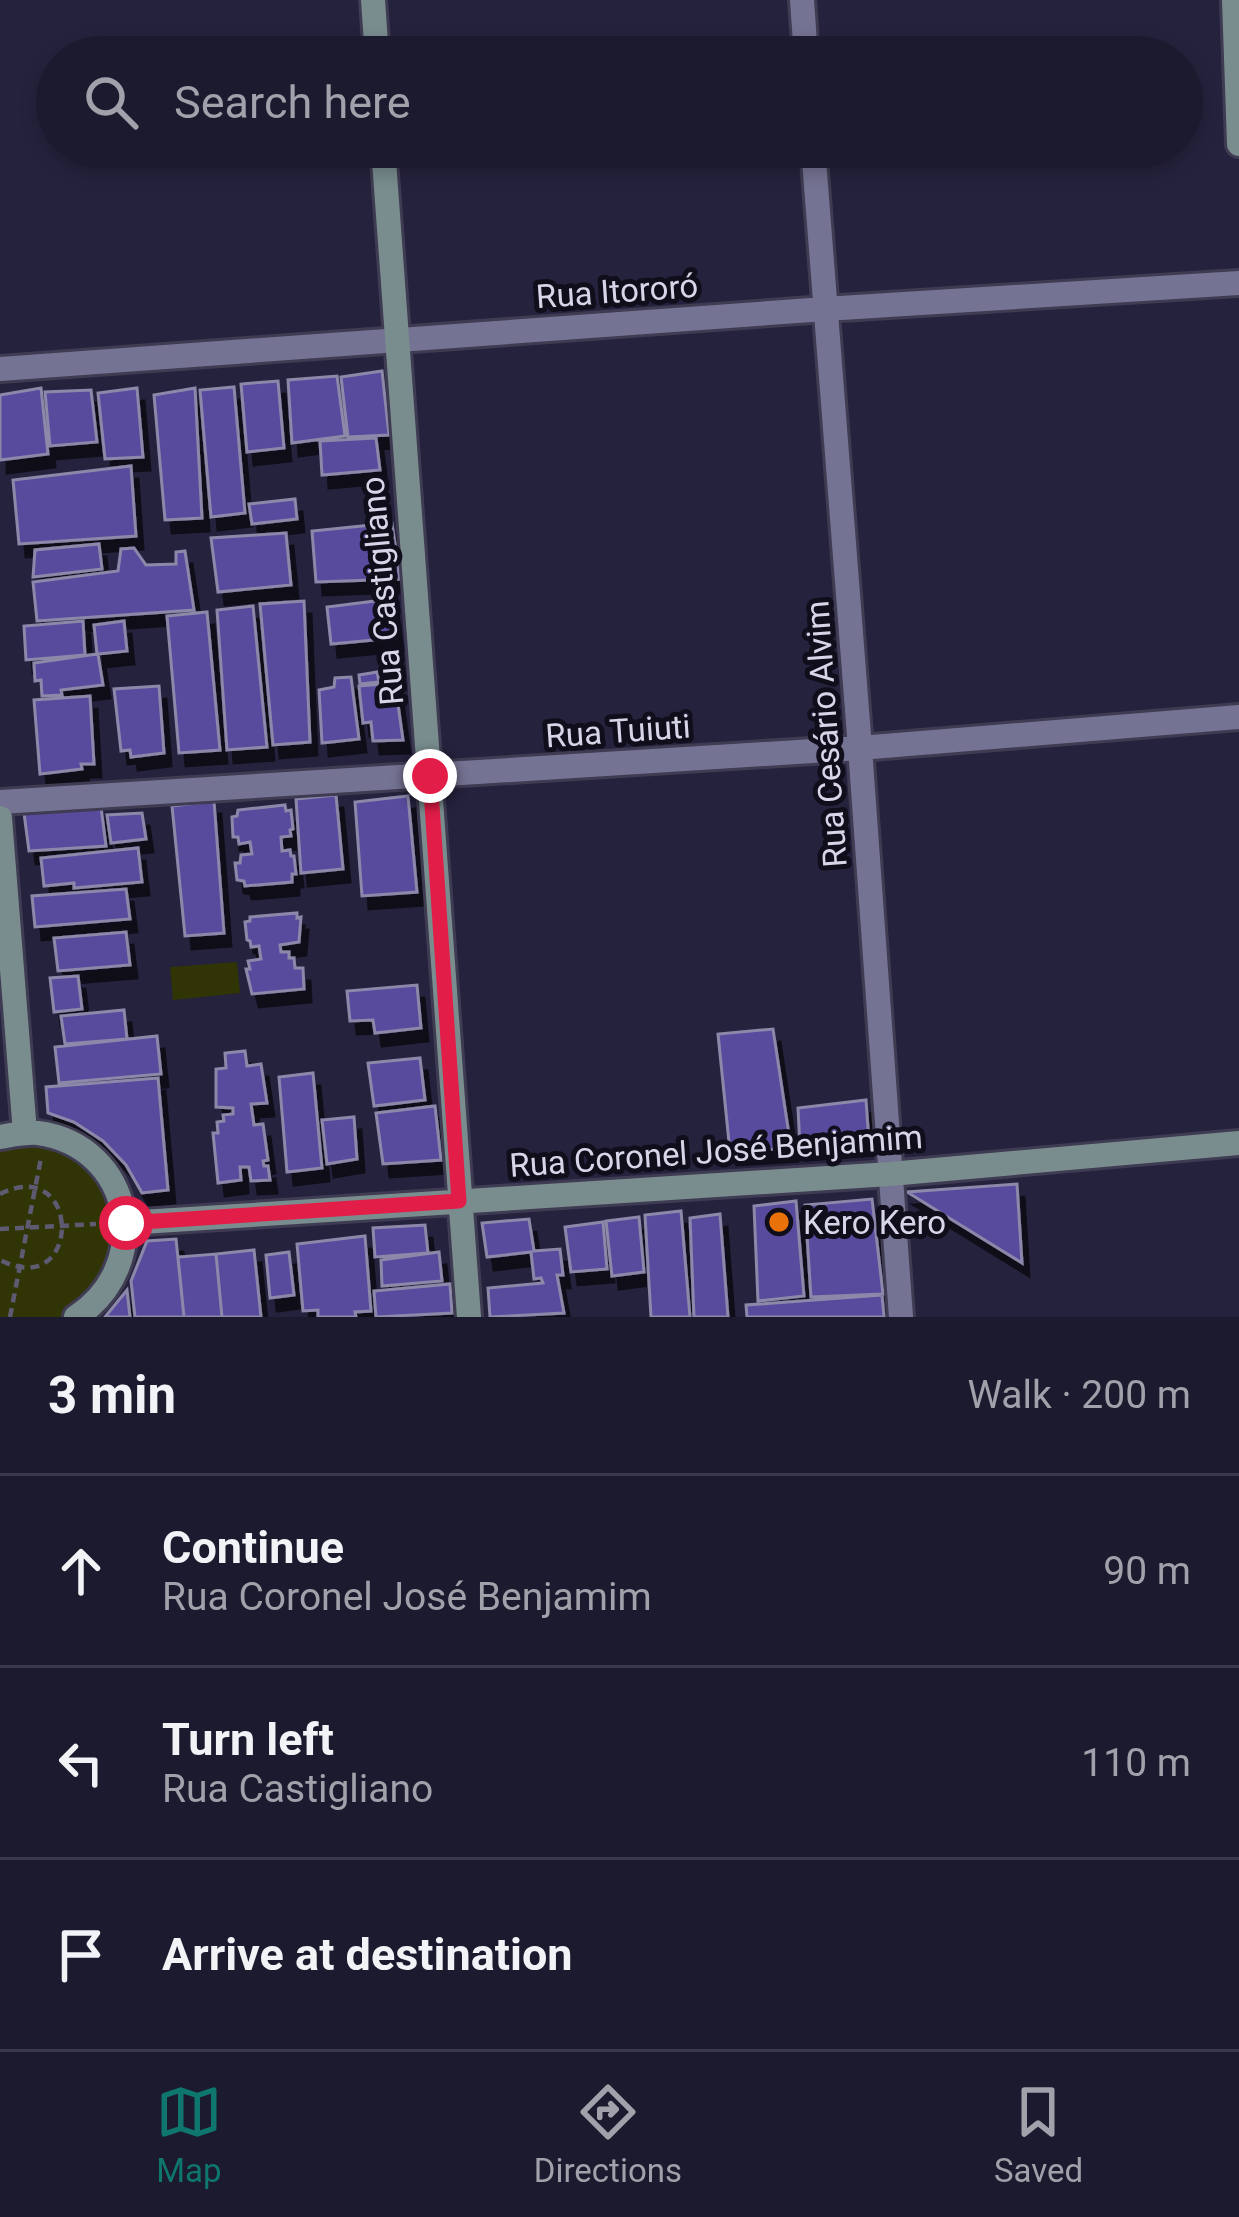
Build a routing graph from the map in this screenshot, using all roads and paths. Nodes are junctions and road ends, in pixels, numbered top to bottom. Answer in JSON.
{"nodes":[{"id":1,"x":373,"y":0,"type":"edge"},
{"id":2,"x":802,"y":0,"type":"edge"},
{"id":3,"x":1234,"y":0,"type":"edge"},
{"id":4,"x":376,"y":36,"type":"edge"},
{"id":5,"x":805,"y":36,"type":"edge"},
{"id":6,"x":1239,"y":144,"type":"edge"},
{"id":7,"x":384,"y":168,"type":"edge"},
{"id":8,"x":815,"y":168,"type":"edge"},
{"id":9,"x":1239,"y":283,"type":"edge"},
{"id":10,"x":825,"y":309,"type":"junction"},
{"id":11,"x":396,"y":340,"type":"junction"},
{"id":12,"x":0,"y":369,"type":"edge"},
{"id":13,"x":1239,"y":717,"type":"edge"},
{"id":14,"x":860,"y":748,"type":"junction"},
{"id":15,"x":430,"y":776,"type":"junction"},
{"id":16,"x":0,"y":802,"type":"edge"},
{"id":17,"x":0,"y":818,"type":"edge"},
{"id":18,"x":24,"y":1135,"type":"edge"},
{"id":19,"x":1239,"y":1143,"type":"edge"},
{"id":20,"x":890,"y":1174,"type":"junction"},
{"id":21,"x":35,"y":1189,"type":"junction"},
{"id":22,"x":0,"y":1194,"type":"edge"},
{"id":23,"x":459,"y":1201,"type":"junction"},
{"id":24,"x":126,"y":1223,"type":"junction"},
{"id":25,"x":64,"y":1224,"type":"junction"},
{"id":26,"x":28,"y":1227,"type":"junction"},
{"id":27,"x":0,"y":1229,"type":"edge"},
{"id":28,"x":0,"y":1260,"type":"edge"},
{"id":29,"x":20,"y":1266,"type":"junction"},
{"id":30,"x":10,"y":1317,"type":"edge"},
{"id":31,"x":76,"y":1317,"type":"edge"},
{"id":32,"x":469,"y":1317,"type":"edge"},
{"id":33,"x":901,"y":1317,"type":"edge"}],
"edges":[{"from":1,"to":4,"type":"street"},
{"from":2,"to":5,"type":"street"},
{"from":3,"to":6,"type":"street"},
{"from":7,"to":11,"type":"street","name":"Rua Castigliano"},
{"from":8,"to":10,"type":"street","name":"Rua Cesário Alvim"},
{"from":9,"to":10,"type":"street","name":"Rua Itororó"},
{"from":10,"to":11,"type":"street","name":"Rua Itororó"},
{"from":10,"to":14,"type":"street","name":"Rua Cesário Alvim"},
{"from":11,"to":12,"type":"street","name":"Rua Itororó"},
{"from":11,"to":15,"type":"street","name":"Rua Castigliano"},
{"from":13,"to":14,"type":"street","name":"Rua Tuiuti"},
{"from":14,"to":15,"type":"street","name":"Rua Tuiuti"},
{"from":14,"to":20,"type":"street","name":"Rua Cesário Alvim"},
{"from":15,"to":16,"type":"street","name":"Rua Tuiuti"},
{"from":15,"to":23,"type":"street","name":"Rua Castigliano"},
{"from":17,"to":18,"type":"street"},
{"from":18,"to":21,"type":"path"},
{"from":18,"to":24,"type":"street"},
{"from":19,"to":20,"type":"street","name":"Rua Coronel José Benjamim"},
{"from":20,"to":23,"type":"street","name":"Rua Coronel José Benjamim"},
{"from":20,"to":33,"type":"street","name":"Rua Cesário Alvim"},
{"from":21,"to":22,"type":"path"},
{"from":21,"to":25,"type":"path"},
{"from":21,"to":26,"type":"path"},
{"from":23,"to":24,"type":"street","name":"Rua Coronel José Benjamim"},
{"from":23,"to":32,"type":"street","name":"Rua Castigliano"},
{"from":24,"to":25,"type":"path"},
{"from":24,"to":31,"type":"street"},
{"from":25,"to":26,"type":"path"},
{"from":25,"to":29,"type":"path"},
{"from":26,"to":27,"type":"path"},
{"from":26,"to":29,"type":"path"},
{"from":28,"to":29,"type":"path"},
{"from":29,"to":30,"type":"path"}]}
